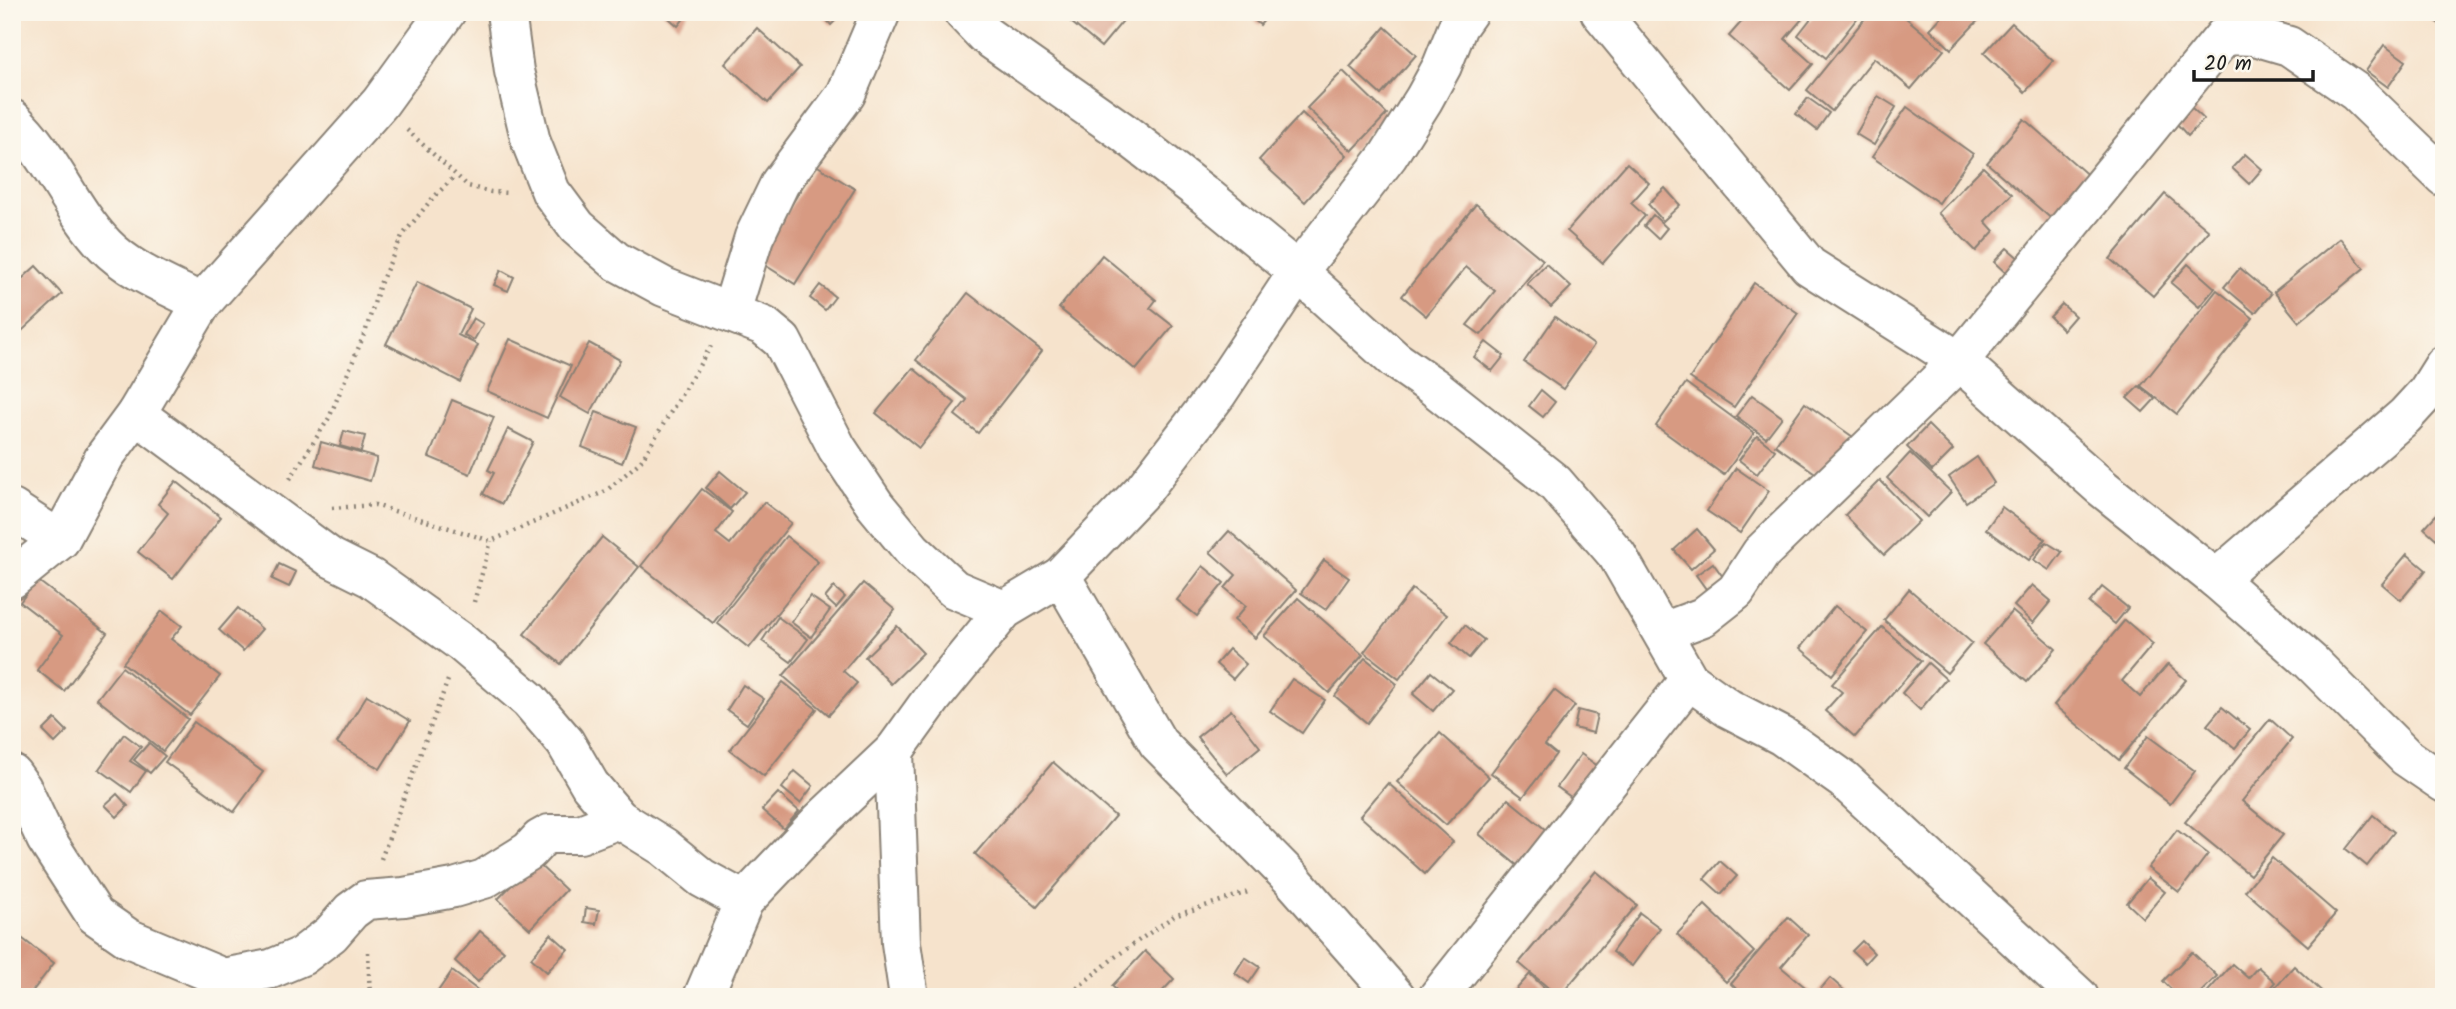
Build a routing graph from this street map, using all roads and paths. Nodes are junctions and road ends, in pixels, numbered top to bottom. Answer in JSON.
{"nodes":[{"id":1,"x":446,"y":12,"type":"edge"},
{"id":2,"x":506,"y":12,"type":"edge"},
{"id":3,"x":881,"y":12,"type":"edge"},
{"id":4,"x":963,"y":12,"type":"edge"},
{"id":5,"x":1468,"y":12,"type":"edge"},
{"id":6,"x":1600,"y":12,"type":"edge"},
{"id":7,"x":2218,"y":24,"type":"edge"},
{"id":8,"x":380,"y":103,"type":"junction"},
{"id":9,"x":12,"y":119,"type":"edge"},
{"id":10,"x":455,"y":176,"type":"junction"},
{"id":11,"x":2444,"y":177,"type":"edge"},
{"id":12,"x":551,"y":192,"type":"junction"},
{"id":13,"x":1298,"y":272,"type":"junction"},
{"id":14,"x":202,"y":303,"type":"junction"},
{"id":15,"x":731,"y":312,"type":"junction"},
{"id":16,"x":1959,"y":361,"type":"junction"},
{"id":17,"x":2444,"y":365,"type":"edge"},
{"id":18,"x":136,"y":414,"type":"junction"},
{"id":19,"x":12,"y":509,"type":"edge"},
{"id":20,"x":269,"y":512,"type":"junction"},
{"id":21,"x":60,"y":540,"type":"junction"},
{"id":22,"x":491,"y":541,"type":"junction"},
{"id":23,"x":1061,"y":576,"type":"junction"},
{"id":24,"x":12,"y":579,"type":"edge"},
{"id":25,"x":2216,"y":579,"type":"junction"},
{"id":26,"x":1004,"y":610,"type":"junction"},
{"id":27,"x":1663,"y":632,"type":"junction"},
{"id":28,"x":462,"y":643,"type":"junction"},
{"id":29,"x":1689,"y":680,"type":"junction"},
{"id":30,"x":894,"y":751,"type":"junction"},
{"id":31,"x":12,"y":774,"type":"edge"},
{"id":32,"x":2444,"y":783,"type":"edge"},
{"id":33,"x":619,"y":820,"type":"junction"},
{"id":34,"x":1291,"y":878,"type":"junction"},
{"id":35,"x":366,"y":900,"type":"junction"},
{"id":36,"x":744,"y":901,"type":"junction"},
{"id":37,"x":223,"y":978,"type":"junction"},
{"id":38,"x":266,"y":997,"type":"edge"},
{"id":39,"x":370,"y":997,"type":"edge"},
{"id":40,"x":703,"y":997,"type":"edge"},
{"id":41,"x":909,"y":997,"type":"edge"},
{"id":42,"x":1066,"y":997,"type":"edge"},
{"id":43,"x":1396,"y":997,"type":"edge"},
{"id":44,"x":1438,"y":997,"type":"edge"},
{"id":45,"x":2079,"y":997,"type":"edge"}],
"edges":[{"from":1,"to":8,"type":"street"},
{"from":2,"to":12,"type":"street"},
{"from":3,"to":15,"type":"street"},
{"from":4,"to":13,"type":"street"},
{"from":5,"to":13,"type":"street"},
{"from":6,"to":16,"type":"street"},
{"from":7,"to":11,"type":"street"},
{"from":7,"to":16,"type":"street"},
{"from":8,"to":10,"type":"path"},
{"from":8,"to":14,"type":"street"},
{"from":9,"to":14,"type":"street"},
{"from":10,"to":12,"type":"path"},
{"from":10,"to":20,"type":"path"},
{"from":12,"to":15,"type":"street"},
{"from":13,"to":23,"type":"street"},
{"from":13,"to":27,"type":"street"},
{"from":14,"to":18,"type":"street"},
{"from":15,"to":22,"type":"path"},
{"from":15,"to":26,"type":"street"},
{"from":16,"to":25,"type":"street"},
{"from":16,"to":27,"type":"street"},
{"from":17,"to":25,"type":"street"},
{"from":18,"to":20,"type":"street"},
{"from":18,"to":21,"type":"street"},
{"from":19,"to":21,"type":"street"},
{"from":20,"to":22,"type":"path"},
{"from":20,"to":28,"type":"street"},
{"from":21,"to":24,"type":"street"},
{"from":22,"to":28,"type":"path"},
{"from":23,"to":26,"type":"street"},
{"from":23,"to":34,"type":"street"},
{"from":25,"to":32,"type":"street"},
{"from":26,"to":30,"type":"street"},
{"from":27,"to":29,"type":"street"},
{"from":28,"to":33,"type":"street"},
{"from":28,"to":35,"type":"path"},
{"from":29,"to":44,"type":"street"},
{"from":29,"to":45,"type":"street"},
{"from":30,"to":36,"type":"street"},
{"from":30,"to":41,"type":"street"},
{"from":31,"to":37,"type":"street"},
{"from":33,"to":35,"type":"street"},
{"from":33,"to":36,"type":"street"},
{"from":34,"to":42,"type":"path"},
{"from":34,"to":43,"type":"street"},
{"from":35,"to":37,"type":"street"},
{"from":35,"to":39,"type":"path"},
{"from":36,"to":40,"type":"street"},
{"from":37,"to":38,"type":"street"}]}
